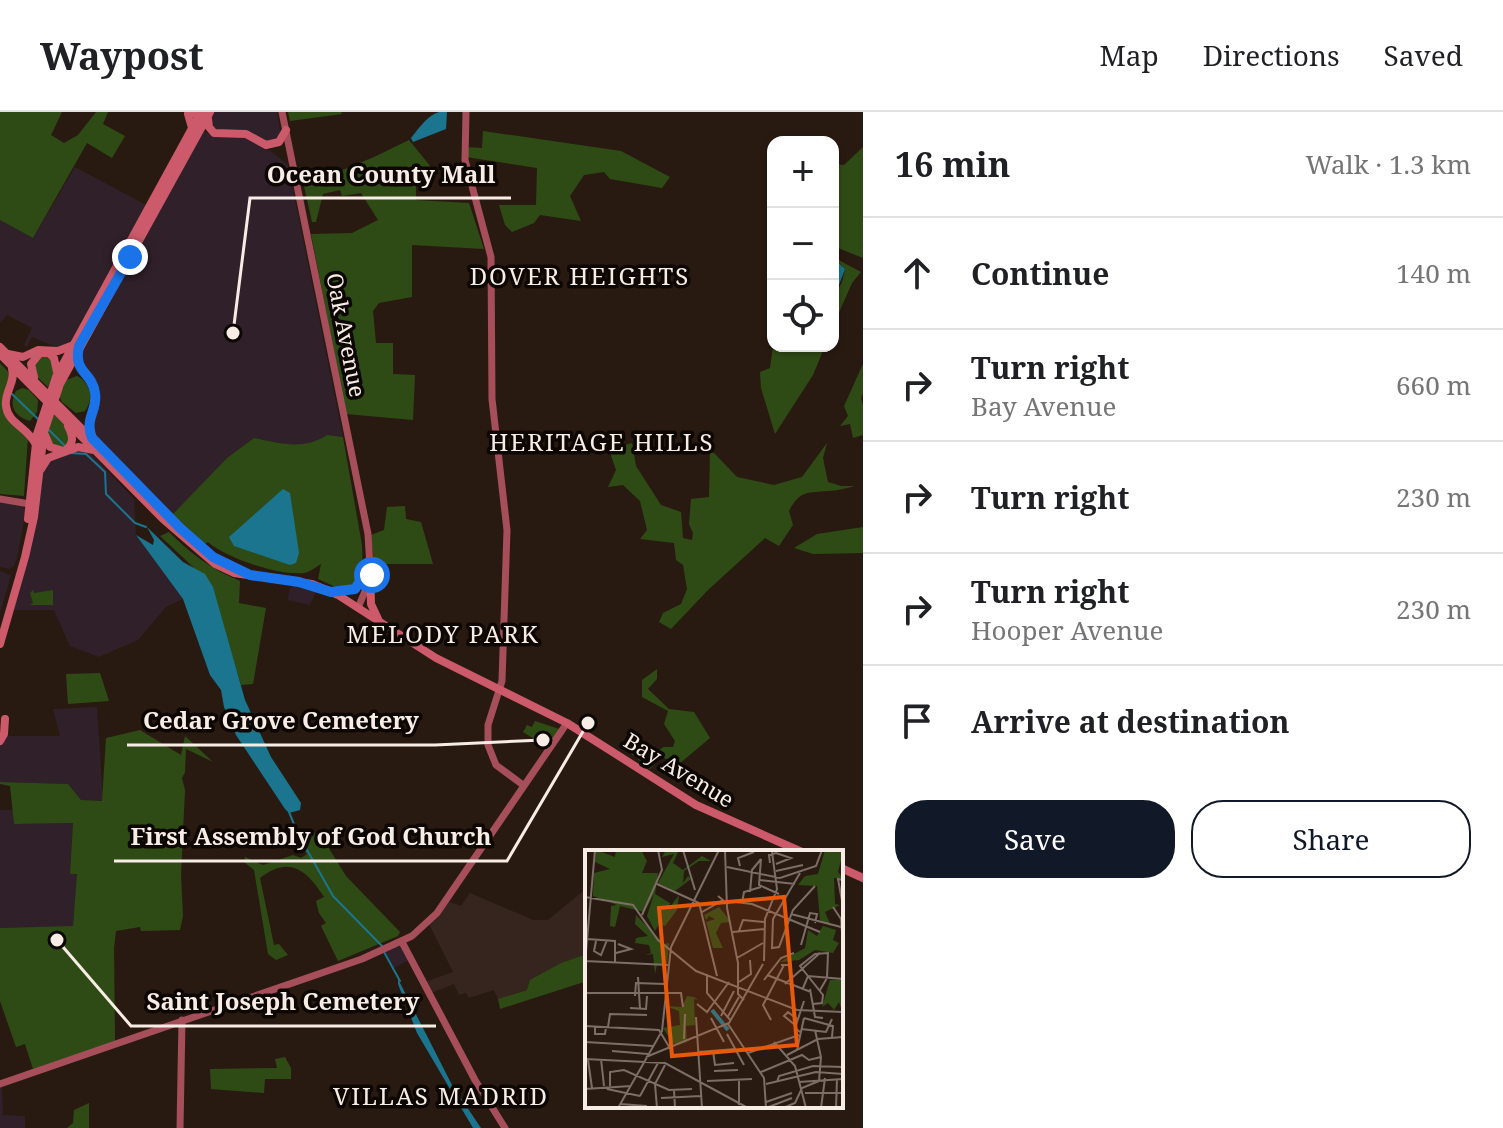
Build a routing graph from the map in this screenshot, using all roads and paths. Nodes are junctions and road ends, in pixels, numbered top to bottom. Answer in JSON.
{"nodes":[{"id":1,"x":200,"y":112,"type":"edge"},
{"id":2,"x":210,"y":112,"type":"edge"},
{"id":3,"x":282,"y":112,"type":"edge"},
{"id":4,"x":466,"y":112,"type":"edge"},
{"id":5,"x":186,"y":113,"type":"edge"},
{"id":6,"x":192,"y":128,"type":"junction"},
{"id":7,"x":286,"y":130,"type":"junction"},
{"id":8,"x":187,"y":138,"type":"junction"},
{"id":9,"x":290,"y":149,"type":"junction"},
{"id":10,"x":300,"y":158,"type":"dead end"},
{"id":11,"x":136,"y":247,"type":"junction"},
{"id":12,"x":130,"y":257,"type":"junction"},
{"id":13,"x":118,"y":262,"type":"junction"},
{"id":14,"x":99,"y":297,"type":"junction"},
{"id":15,"x":85,"y":336,"type":"junction"},
{"id":16,"x":76,"y":346,"type":"junction"},
{"id":17,"x":0,"y":347,"type":"edge"},
{"id":18,"x":4,"y":354,"type":"edge"},
{"id":19,"x":10,"y":364,"type":"junction"},
{"id":20,"x":58,"y":380,"type":"junction"},
{"id":21,"x":36,"y":386,"type":"junction"},
{"id":22,"x":10,"y":392,"type":"junction"},
{"id":23,"x":65,"y":410,"type":"junction"},
{"id":24,"x":45,"y":415,"type":"junction"},
{"id":25,"x":66,"y":421,"type":"junction"},
{"id":26,"x":92,"y":438,"type":"junction"},
{"id":27,"x":36,"y":446,"type":"junction"},
{"id":28,"x":68,"y":450,"type":"junction"},
{"id":29,"x":96,"y":451,"type":"junction"},
{"id":30,"x":38,"y":477,"type":"junction"},
{"id":31,"x":138,"y":489,"type":"junction"},
{"id":32,"x":0,"y":499,"type":"edge"},
{"id":33,"x":30,"y":504,"type":"junction"},
{"id":34,"x":370,"y":566,"type":"junction"},
{"id":35,"x":241,"y":572,"type":"junction"},
{"id":36,"x":331,"y":592,"type":"junction"},
{"id":37,"x":356,"y":607,"type":"junction"},
{"id":38,"x":379,"y":622,"type":"junction"},
{"id":39,"x":0,"y":624,"type":"edge"},
{"id":40,"x":0,"y":644,"type":"edge"},
{"id":41,"x":501,"y":691,"type":"junction"},
{"id":42,"x":2,"y":719,"type":"edge"},
{"id":43,"x":567,"y":723,"type":"junction"},
{"id":44,"x":0,"y":741,"type":"edge"},
{"id":45,"x":523,"y":785,"type":"junction"},
{"id":46,"x":797,"y":850,"type":"edge"},
{"id":47,"x":843,"y":869,"type":"edge"},
{"id":48,"x":863,"y":878,"type":"edge"},
{"id":49,"x":402,"y":942,"type":"junction"},
{"id":50,"x":182,"y":1020,"type":"junction"},
{"id":51,"x":0,"y":1084,"type":"edge"},
{"id":52,"x":180,"y":1128,"type":"edge"},
{"id":53,"x":505,"y":1128,"type":"edge"}],
"edges":[{"from":1,"to":5,"type":"main road"},
{"from":1,"to":6,"type":"main road"},
{"from":2,"to":7,"type":"main road"},
{"from":2,"to":11,"type":"main road"},
{"from":3,"to":7,"type":"street","name":"Oak Avenue"},
{"from":4,"to":41,"type":"street"},
{"from":5,"to":6,"type":"main road"},
{"from":6,"to":8,"type":"main road"},
{"from":7,"to":9,"type":"street","name":"Oak Avenue"},
{"from":8,"to":11,"type":"main road"},
{"from":8,"to":13,"type":"main road"},
{"from":9,"to":10,"type":"street"},
{"from":9,"to":34,"type":"street","name":"Oak Avenue"},
{"from":11,"to":12,"type":"main road"},
{"from":12,"to":13,"type":"main road"},
{"from":12,"to":15,"type":"main road"},
{"from":13,"to":14,"type":"main road"},
{"from":14,"to":15,"type":"main road"},
{"from":14,"to":16,"type":"main road"},
{"from":15,"to":16,"type":"main road"},
{"from":16,"to":18,"type":"main road"},
{"from":16,"to":20,"type":"main road"},
{"from":16,"to":26,"type":"main road"},
{"from":17,"to":18,"type":"main road","name":"Bay Avenue"},
{"from":18,"to":19,"type":"main road","name":"Bay Avenue"},
{"from":18,"to":21,"type":"main road","name":"Bay Avenue"},
{"from":19,"to":21,"type":"main road","name":"Bay Avenue"},
{"from":19,"to":22,"type":"main road"},
{"from":20,"to":21,"type":"main road"},
{"from":20,"to":23,"type":"main road"},
{"from":20,"to":24,"type":"main road"},
{"from":21,"to":22,"type":"main road"},
{"from":21,"to":24,"type":"main road","name":"Bay Avenue"},
{"from":22,"to":24,"type":"main road"},
{"from":22,"to":27,"type":"main road"},
{"from":23,"to":24,"type":"main road","name":"Bay Avenue"},
{"from":23,"to":26,"type":"main road","name":"Bay Avenue"},
{"from":24,"to":25,"type":"main road","name":"Bay Avenue"},
{"from":24,"to":27,"type":"main road"},
{"from":24,"to":28,"type":"main road"},
{"from":24,"to":30,"type":"main road"},
{"from":25,"to":28,"type":"main road"},
{"from":25,"to":29,"type":"main road","name":"Bay Avenue"},
{"from":25,"to":31,"type":"main road"},
{"from":26,"to":31,"type":"main road","name":"Bay Avenue"},
{"from":27,"to":33,"type":"main road"},
{"from":28,"to":29,"type":"main road"},
{"from":28,"to":30,"type":"main road"},
{"from":29,"to":31,"type":"main road","name":"Bay Avenue"},
{"from":30,"to":40,"type":"main road"},
{"from":31,"to":35,"type":"main road","name":"Bay Avenue"},
{"from":31,"to":35,"type":"main road","name":"Bay Avenue"},
{"from":32,"to":33,"type":"street"},
{"from":33,"to":39,"type":"main road"},
{"from":34,"to":36,"type":"main road"},
{"from":34,"to":37,"type":"street","name":"Oak Avenue"},
{"from":34,"to":38,"type":"main road"},
{"from":35,"to":36,"type":"main road","name":"Bay Avenue"},
{"from":36,"to":37,"type":"main road","name":"Bay Avenue"},
{"from":37,"to":38,"type":"main road","name":"Bay Avenue"},
{"from":38,"to":41,"type":"main road","name":"Bay Avenue"},
{"from":41,"to":43,"type":"main road","name":"Bay Avenue"},
{"from":41,"to":45,"type":"street"},
{"from":42,"to":44,"type":"main road"},
{"from":43,"to":45,"type":"street"},
{"from":43,"to":46,"type":"main road","name":"Bay Avenue"},
{"from":45,"to":49,"type":"street"},
{"from":47,"to":48,"type":"main road"},
{"from":49,"to":50,"type":"street"},
{"from":49,"to":53,"type":"street"},
{"from":50,"to":51,"type":"street"},
{"from":50,"to":52,"type":"street"}]}
